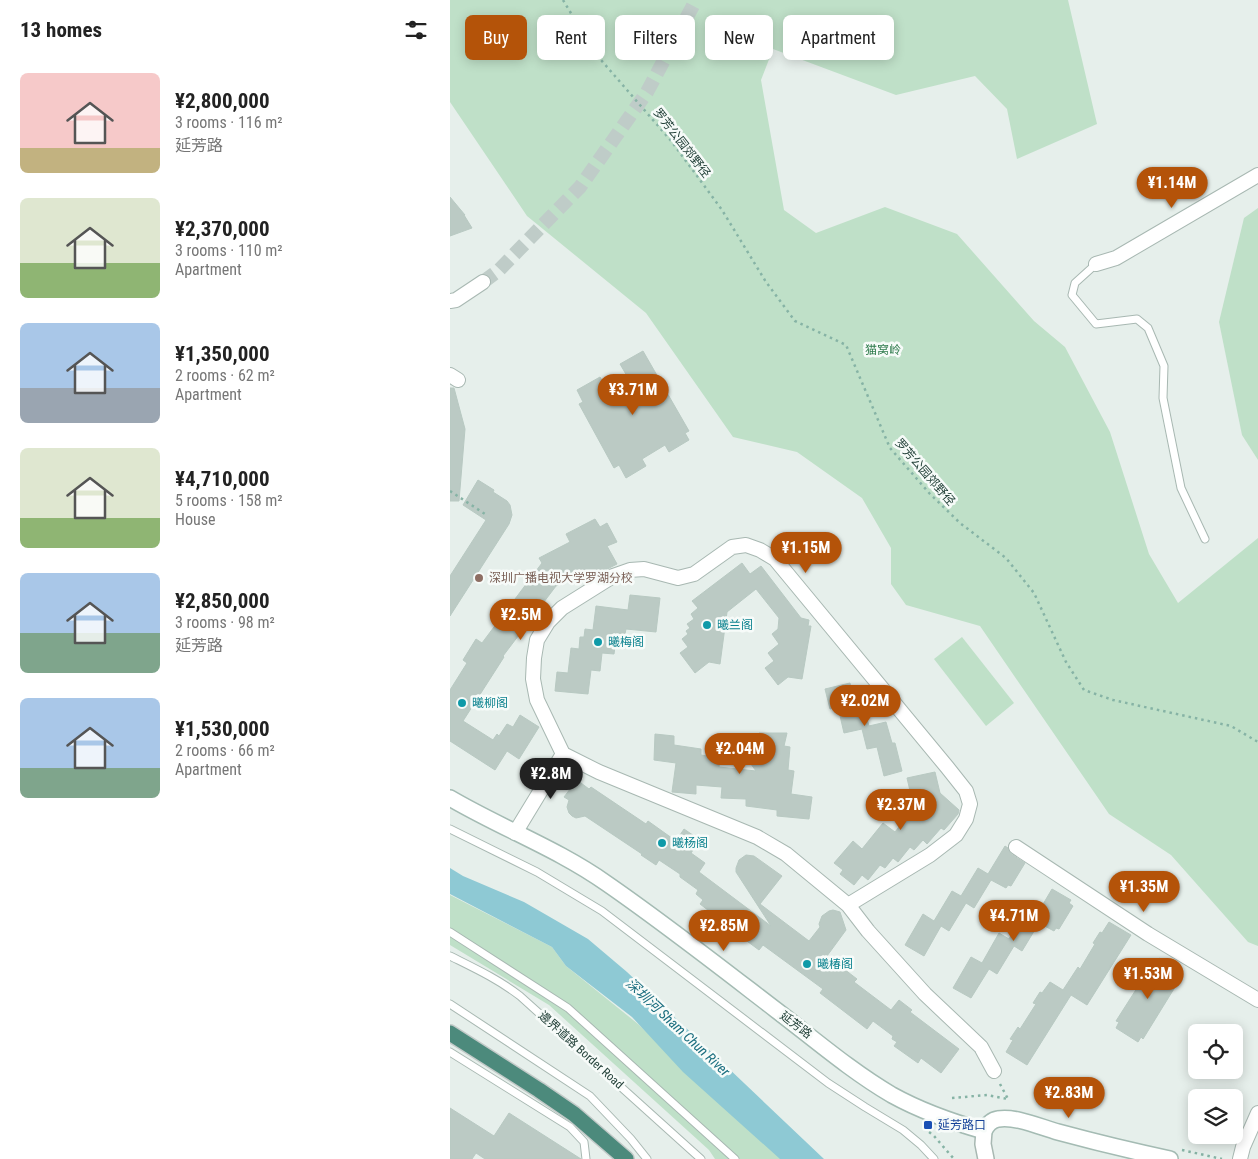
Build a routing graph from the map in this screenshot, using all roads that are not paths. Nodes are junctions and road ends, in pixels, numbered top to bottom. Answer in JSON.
{"nodes":[{"id":1,"x":1258,"y":175,"type":"edge"},
{"id":2,"x":1096,"y":264,"type":"joint"},
{"id":3,"x":483,"y":282,"type":"tunnel mouth"},
{"id":4,"x":450,"y":301,"type":"edge"},
{"id":5,"x":1205,"y":539,"type":"dead end"},
{"id":6,"x":563,"y":754,"type":"junction"},
{"id":7,"x":450,"y":798,"type":"edge"},
{"id":8,"x":450,"y":829,"type":"edge"},
{"id":9,"x":516,"y":832,"type":"junction"},
{"id":10,"x":1016,"y":847,"type":"dead end"},
{"id":11,"x":848,"y":905,"type":"junction"},
{"id":12,"x":450,"y":932,"type":"edge"},
{"id":13,"x":450,"y":956,"type":"edge"},
{"id":14,"x":1258,"y":1000,"type":"edge"},
{"id":15,"x":450,"y":1004,"type":"edge"},
{"id":16,"x":450,"y":1033,"type":"edge"},
{"id":17,"x":450,"y":1052,"type":"edge"},
{"id":18,"x":994,"y":1071,"type":"road end"},
{"id":19,"x":1258,"y":1113,"type":"edge"},
{"id":20,"x":984,"y":1130,"type":"junction"},
{"id":21,"x":586,"y":1159,"type":"edge"},
{"id":22,"x":626,"y":1159,"type":"edge"},
{"id":23,"x":647,"y":1159,"type":"edge"},
{"id":24,"x":701,"y":1159,"type":"edge"},
{"id":25,"x":735,"y":1159,"type":"edge"},
{"id":26,"x":934,"y":1159,"type":"edge"},
{"id":27,"x":986,"y":1159,"type":"edge"},
{"id":28,"x":1170,"y":1159,"type":"edge"},
{"id":29,"x":1240,"y":1159,"type":"edge"}],
"edges":[{"from":1,"to":2,"type":"street"},
{"from":2,"to":5,"type":"lane"},
{"from":3,"to":4,"type":"street"},
{"from":6,"to":9,"type":"street"},
{"from":6,"to":11,"type":"street"},
{"from":6,"to":11,"type":"street"},
{"from":7,"to":9,"type":"main road","name":"延芳路"},
{"from":8,"to":26,"type":"lane"},
{"from":9,"to":20,"type":"main road","name":"延芳路"},
{"from":10,"to":14,"type":"street"},
{"from":11,"to":18,"type":"street"},
{"from":12,"to":25,"type":"lane"},
{"from":13,"to":24,"type":"lane","name":"邊界道路 Border Road"},
{"from":15,"to":23,"type":"lane"},
{"from":16,"to":22,"type":"highway"},
{"from":17,"to":21,"type":"lane"},
{"from":19,"to":29,"type":"street"},
{"from":20,"to":27,"type":"main road"},
{"from":20,"to":28,"type":"main road"}]}
